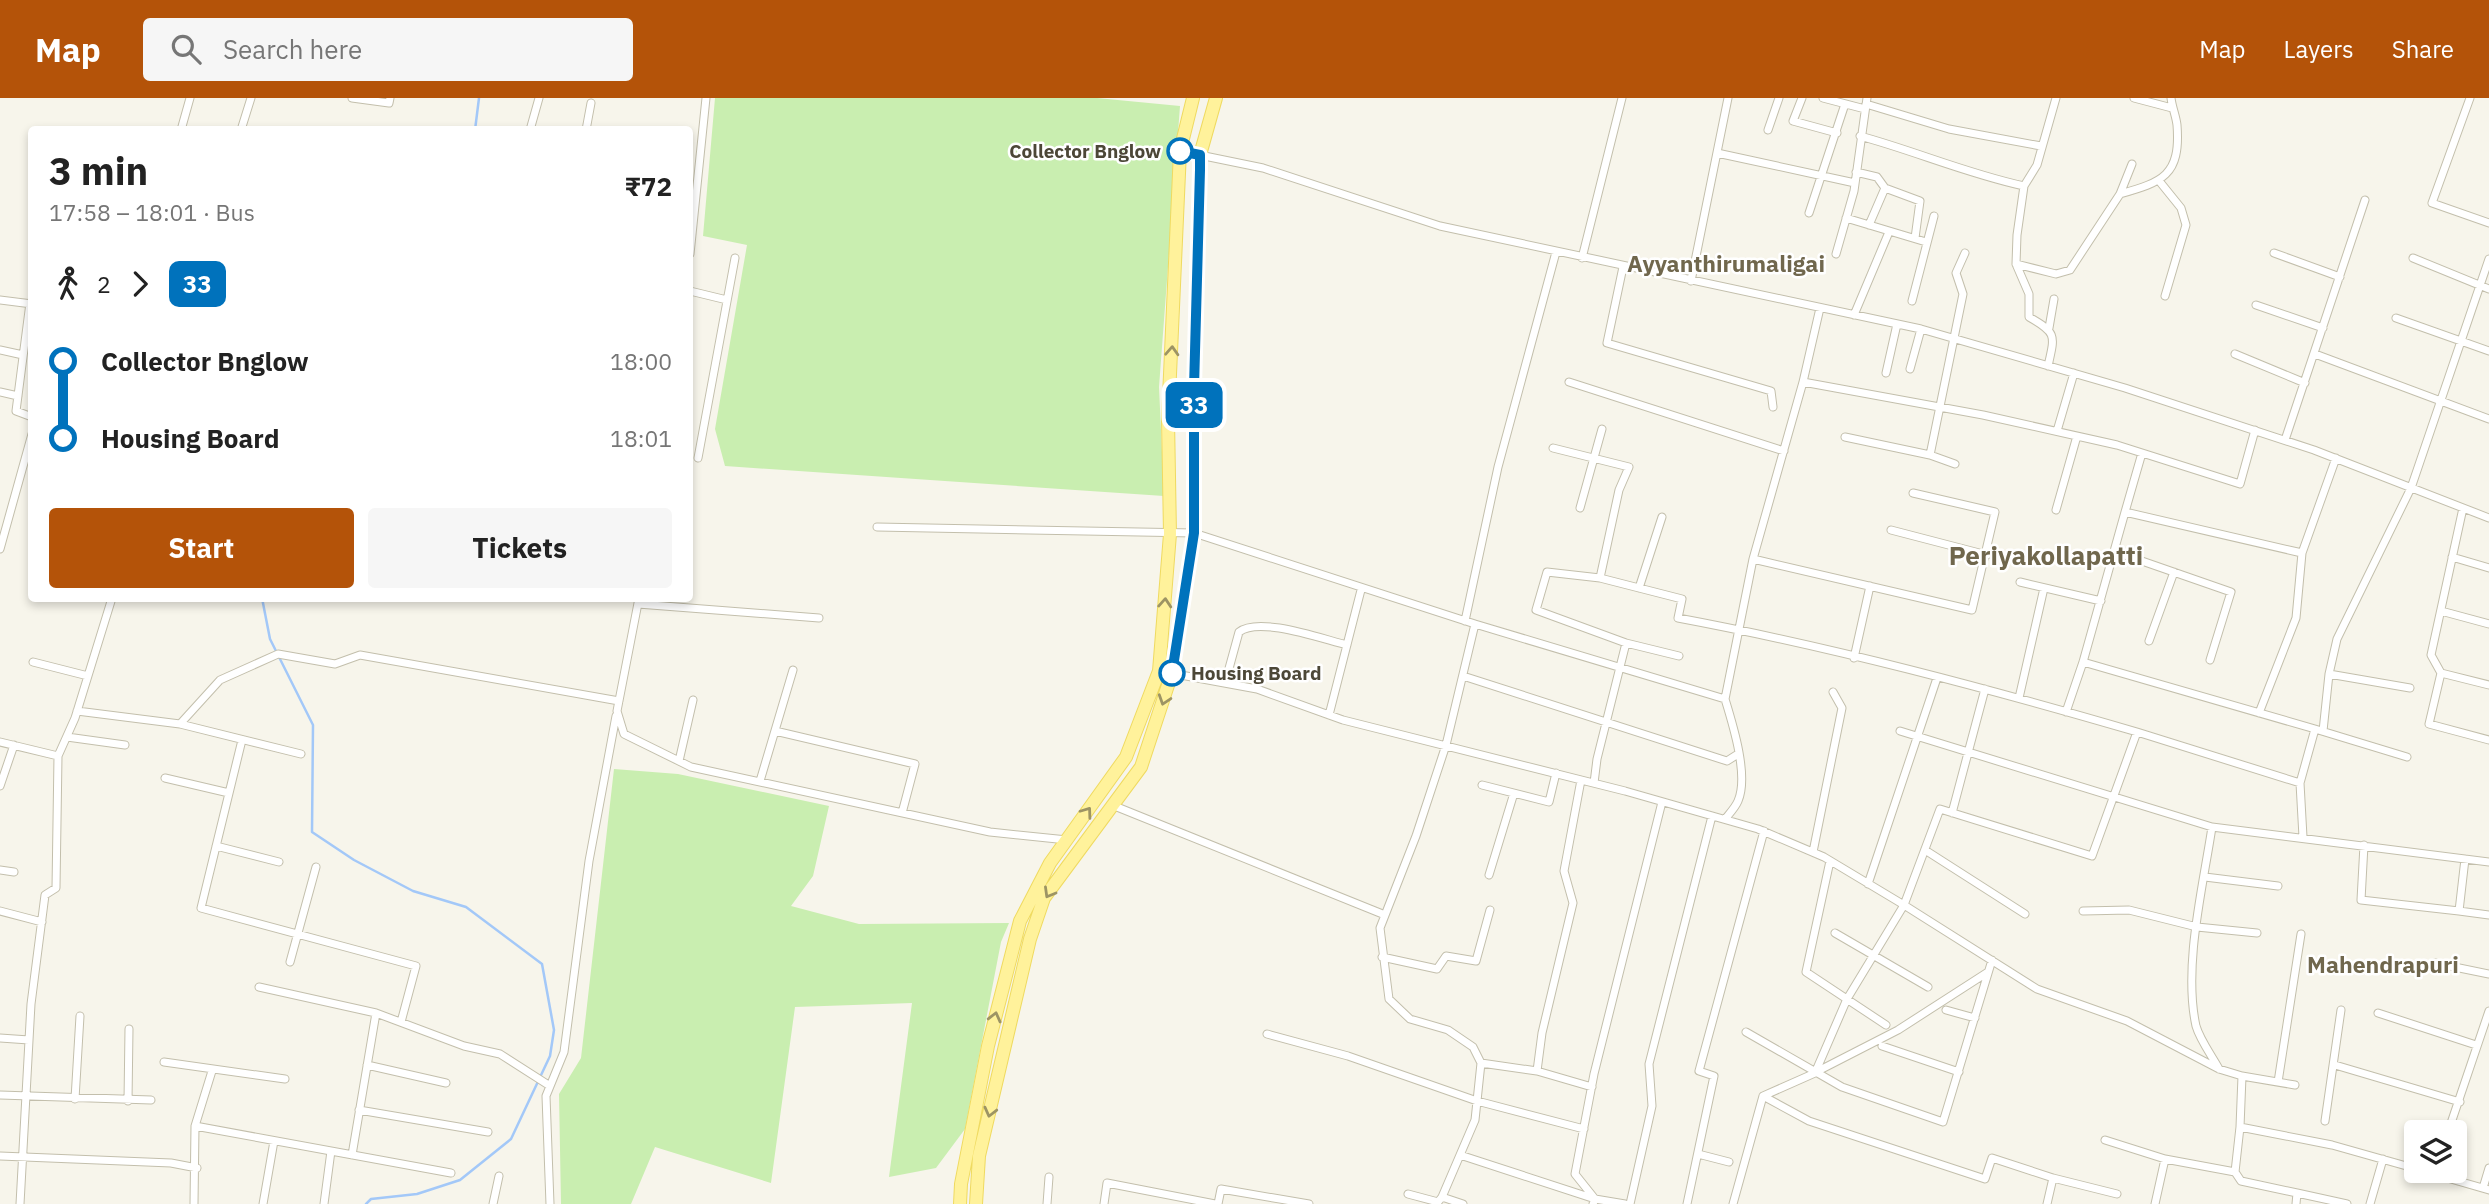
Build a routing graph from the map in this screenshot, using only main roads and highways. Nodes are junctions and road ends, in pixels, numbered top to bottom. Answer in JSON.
{"nodes":[{"id":1,"x":1193,"y":98,"type":"edge"},
{"id":2,"x":1216,"y":98,"type":"edge"},
{"id":3,"x":960,"y":1204,"type":"edge"},
{"id":4,"x":976,"y":1204,"type":"edge"}],
"edges":[{"from":3,"to":1,"type":"main road","one_way":true},
{"from":2,"to":4,"type":"main road","one_way":true}]}
